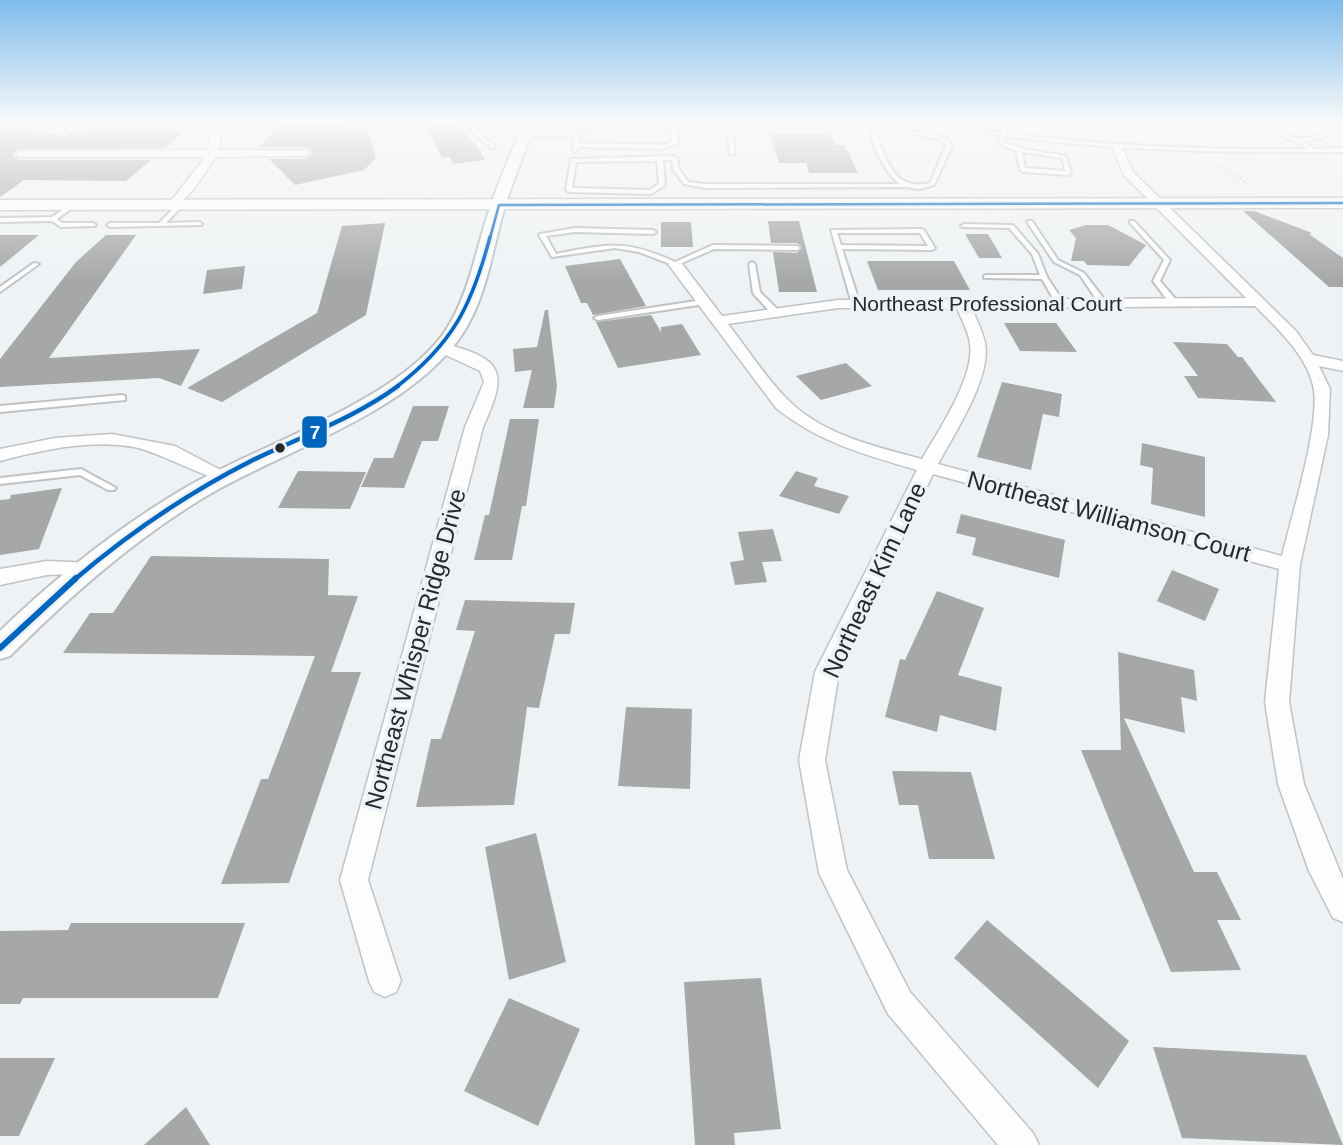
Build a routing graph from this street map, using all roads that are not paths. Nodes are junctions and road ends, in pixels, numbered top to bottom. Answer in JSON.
{"nodes":[{"id":1,"x":198,"y":174,"type":"edge"},
{"id":2,"x":511,"y":174,"type":"edge"},
{"id":3,"x":571,"y":174,"type":"edge"},
{"id":4,"x":661,"y":174,"type":"edge"},
{"id":5,"x":680,"y":174,"type":"edge"},
{"id":6,"x":892,"y":174,"type":"edge"},
{"id":7,"x":936,"y":174,"type":"edge"},
{"id":8,"x":1129,"y":174,"type":"edge"},
{"id":9,"x":903,"y":186,"type":"junction"},
{"id":10,"x":1343,"y":203,"type":"edge"},
{"id":11,"x":1159,"y":204,"type":"junction"},
{"id":12,"x":0,"y":205,"type":"edge"},
{"id":13,"x":73,"y":205,"type":"junction"},
{"id":14,"x":177,"y":205,"type":"junction"},
{"id":15,"x":499,"y":205,"type":"junction"},
{"id":16,"x":53,"y":219,"type":"junction"},
{"id":17,"x":0,"y":220,"type":"edge"},
{"id":18,"x":1030,"y":222,"type":"dead end"},
{"id":19,"x":1132,"y":222,"type":"dead end"},
{"id":20,"x":161,"y":224,"type":"junction"},
{"id":21,"x":198,"y":224,"type":"dead end"},
{"id":22,"x":93,"y":225,"type":"dead end"},
{"id":23,"x":110,"y":225,"type":"dead end"},
{"id":24,"x":964,"y":226,"type":"dead end"},
{"id":25,"x":597,"y":230,"type":"junction"},
{"id":26,"x":653,"y":232,"type":"dead end"},
{"id":27,"x":617,"y":245,"type":"junction"},
{"id":28,"x":838,"y":247,"type":"junction"},
{"id":29,"x":797,"y":248,"type":"dead end"},
{"id":30,"x":36,"y":264,"type":"dead end"},
{"id":31,"x":675,"y":264,"type":"junction"},
{"id":32,"x":752,"y":264,"type":"dead end"},
{"id":33,"x":986,"y":277,"type":"dead end"},
{"id":34,"x":1044,"y":277,"type":"junction"},
{"id":35,"x":0,"y":290,"type":"edge"},
{"id":36,"x":702,"y":302,"type":"junction"},
{"id":37,"x":1260,"y":302,"type":"junction"},
{"id":38,"x":963,"y":303,"type":"junction"},
{"id":39,"x":1060,"y":303,"type":"junction"},
{"id":40,"x":1103,"y":303,"type":"junction"},
{"id":41,"x":1174,"y":303,"type":"junction"},
{"id":42,"x":856,"y":304,"type":"junction"},
{"id":43,"x":775,"y":313,"type":"junction"},
{"id":44,"x":598,"y":318,"type":"dead end"},
{"id":45,"x":716,"y":321,"type":"junction"},
{"id":46,"x":442,"y":348,"type":"junction"},
{"id":47,"x":1308,"y":359,"type":"junction"},
{"id":48,"x":1343,"y":366,"type":"edge"},
{"id":49,"x":122,"y":398,"type":"dead end"},
{"id":50,"x":0,"y":409,"type":"edge"},
{"id":51,"x":0,"y":455,"type":"edge"},
{"id":52,"x":927,"y":467,"type":"junction"},
{"id":53,"x":223,"y":476,"type":"junction"},
{"id":54,"x":0,"y":481,"type":"edge"},
{"id":55,"x":111,"y":488,"type":"dead end"},
{"id":56,"x":1290,"y":565,"type":"junction"},
{"id":57,"x":86,"y":568,"type":"junction"},
{"id":58,"x":0,"y":577,"type":"edge"},
{"id":59,"x":0,"y":648,"type":"edge"},
{"id":60,"x":1343,"y":908,"type":"edge"},
{"id":61,"x":385,"y":981,"type":"dead end"},
{"id":62,"x":1021,"y":1145,"type":"edge"}],
"edges":[{"from":1,"to":14,"type":"street"},
{"from":2,"to":15,"type":"street"},
{"from":3,"to":4,"type":"lane"},
{"from":5,"to":9,"type":"lane"},
{"from":6,"to":9,"type":"lane"},
{"from":7,"to":9,"type":"lane"},
{"from":8,"to":11,"type":"street"},
{"from":10,"to":11,"type":"main road"},
{"from":11,"to":15,"type":"main road"},
{"from":11,"to":37,"type":"street"},
{"from":12,"to":13,"type":"main road"},
{"from":13,"to":14,"type":"main road"},
{"from":13,"to":16,"type":"lane"},
{"from":14,"to":15,"type":"main road"},
{"from":14,"to":20,"type":"lane"},
{"from":15,"to":46,"type":"street"},
{"from":16,"to":17,"type":"lane"},
{"from":16,"to":22,"type":"lane"},
{"from":18,"to":40,"type":"lane"},
{"from":19,"to":41,"type":"lane"},
{"from":20,"to":21,"type":"lane"},
{"from":20,"to":23,"type":"lane"},
{"from":24,"to":34,"type":"lane"},
{"from":25,"to":26,"type":"lane"},
{"from":25,"to":27,"type":"lane"},
{"from":25,"to":27,"type":"lane"},
{"from":27,"to":31,"type":"lane"},
{"from":28,"to":28,"type":"lane"},
{"from":28,"to":42,"type":"lane"},
{"from":29,"to":31,"type":"lane"},
{"from":30,"to":35,"type":"lane"},
{"from":31,"to":36,"type":"street","name":"Northeast Williamson Court"},
{"from":32,"to":43,"type":"lane"},
{"from":33,"to":34,"type":"lane"},
{"from":34,"to":39,"type":"lane"},
{"from":36,"to":44,"type":"lane"},
{"from":36,"to":45,"type":"street","name":"Northeast Williamson Court"},
{"from":37,"to":41,"type":"street","name":"Northeast Professional Court"},
{"from":37,"to":47,"type":"street"},
{"from":38,"to":39,"type":"street","name":"Northeast Professional Court"},
{"from":38,"to":42,"type":"street","name":"Northeast Professional Court"},
{"from":38,"to":52,"type":"street","name":"Northeast Kim Lane"},
{"from":39,"to":40,"type":"street","name":"Northeast Professional Court"},
{"from":40,"to":41,"type":"street","name":"Northeast Professional Court"},
{"from":42,"to":43,"type":"street","name":"Northeast Professional Court"},
{"from":43,"to":45,"type":"street","name":"Northeast Professional Court"},
{"from":45,"to":52,"type":"street","name":"Northeast Williamson Court"},
{"from":46,"to":53,"type":"street"},
{"from":46,"to":61,"type":"street","name":"Northeast Whisper Ridge Drive"},
{"from":47,"to":48,"type":"street"},
{"from":47,"to":56,"type":"street"},
{"from":49,"to":50,"type":"lane"},
{"from":51,"to":53,"type":"street"},
{"from":52,"to":56,"type":"street","name":"Northeast Williamson Court"},
{"from":52,"to":62,"type":"street","name":"Northeast Kim Lane"},
{"from":53,"to":57,"type":"street"},
{"from":54,"to":55,"type":"lane"},
{"from":56,"to":60,"type":"street"},
{"from":57,"to":58,"type":"street"},
{"from":57,"to":59,"type":"street"}]}
